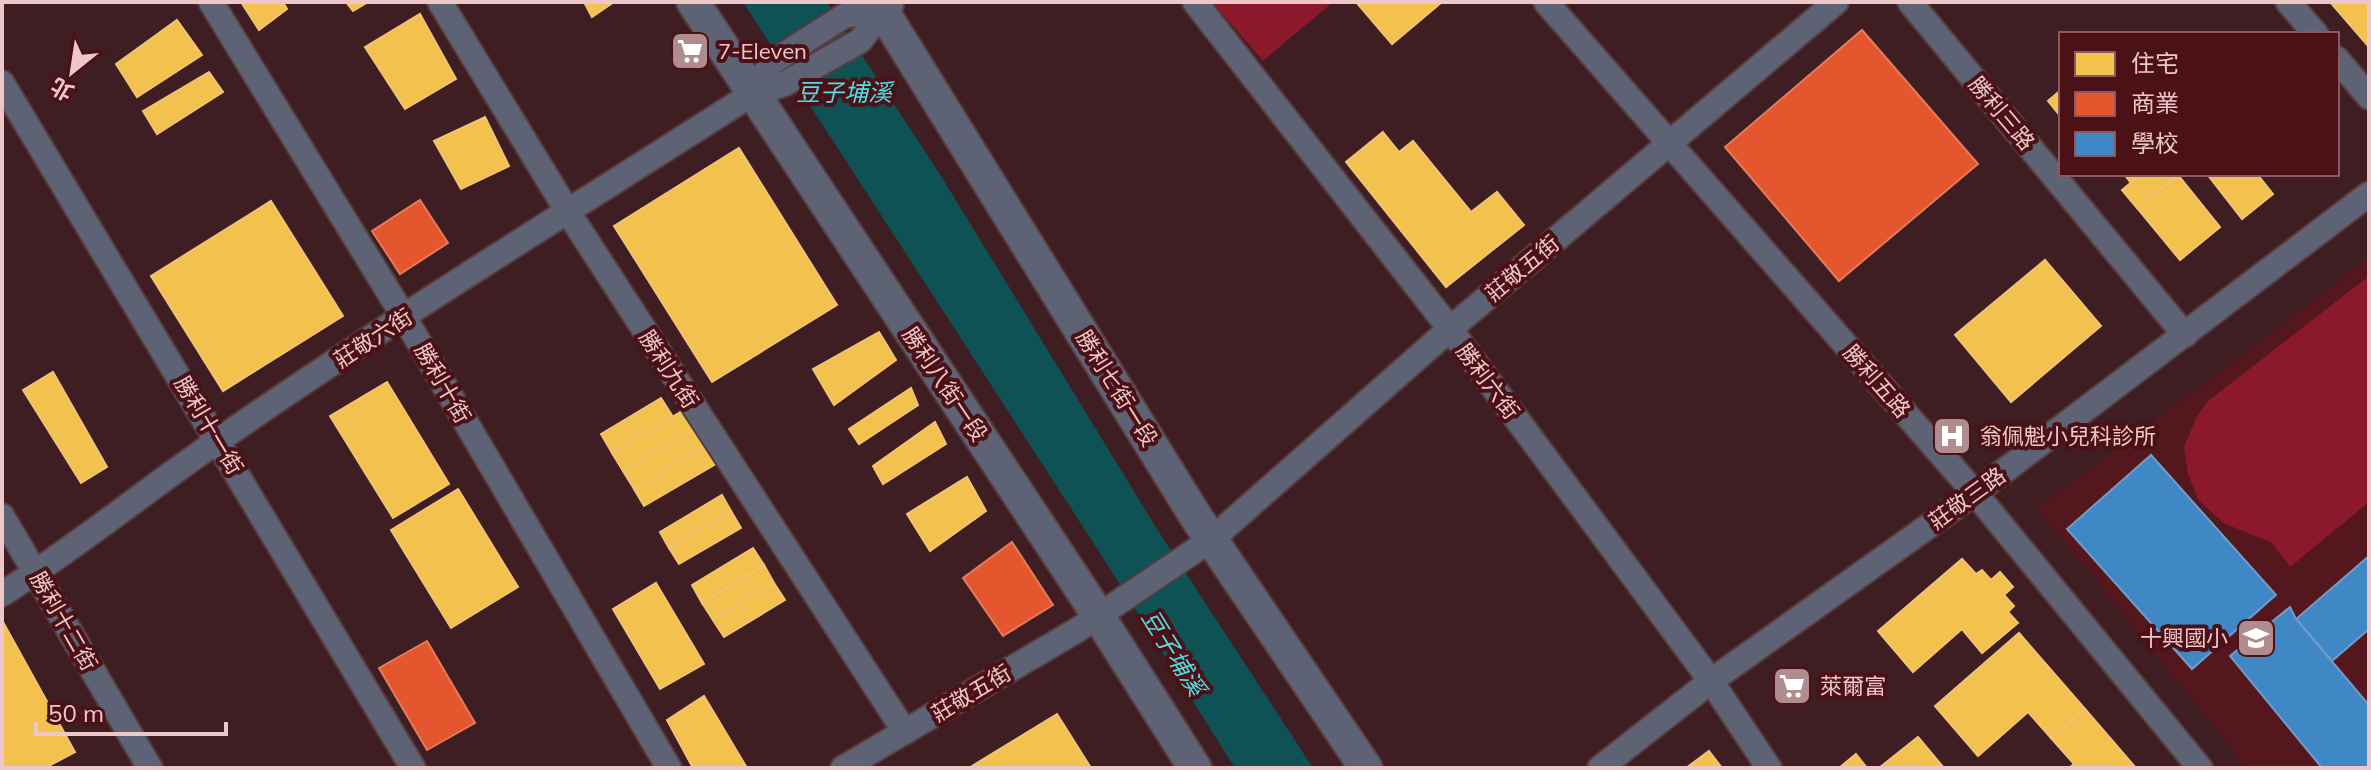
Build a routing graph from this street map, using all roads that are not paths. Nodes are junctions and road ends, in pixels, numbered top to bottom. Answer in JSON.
{"nodes":[{"id":1,"x":211,"y":2,"type":"edge"},
{"id":2,"x":440,"y":2,"type":"edge"},
{"id":3,"x":693,"y":2,"type":"edge"},
{"id":4,"x":1195,"y":2,"type":"edge"},
{"id":5,"x":1546,"y":2,"type":"edge"},
{"id":6,"x":1836,"y":2,"type":"edge"},
{"id":7,"x":1910,"y":2,"type":"edge"},
{"id":8,"x":2288,"y":2,"type":"edge"},
{"id":9,"x":885,"y":5,"type":"edge"},
{"id":10,"x":2314,"y":32,"type":"edge"},
{"id":11,"x":2339,"y":61,"type":"edge"},
{"id":12,"x":2,"y":83,"type":"edge"},
{"id":13,"x":752,"y":94,"type":"junction"},
{"id":14,"x":2369,"y":97,"type":"edge"},
{"id":15,"x":1670,"y":142,"type":"junction"},
{"id":16,"x":2369,"y":194,"type":"edge"},
{"id":17,"x":568,"y":212,"type":"junction"},
{"id":18,"x":404,"y":317,"type":"junction"},
{"id":19,"x":1450,"y":329,"type":"junction"},
{"id":20,"x":2185,"y":335,"type":"junction"},
{"id":21,"x":219,"y":440,"type":"junction"},
{"id":22,"x":1975,"y":493,"type":"junction"},
{"id":23,"x":2,"y":516,"type":"edge"},
{"id":24,"x":1212,"y":539,"type":"junction"},
{"id":25,"x":36,"y":573,"type":"junction"},
{"id":26,"x":2,"y":594,"type":"edge"},
{"id":27,"x":1099,"y":617,"type":"junction"},
{"id":28,"x":1711,"y":681,"type":"junction"},
{"id":29,"x":905,"y":732,"type":"junction"},
{"id":30,"x":150,"y":768,"type":"edge"},
{"id":31,"x":413,"y":768,"type":"edge"},
{"id":32,"x":669,"y":768,"type":"edge"},
{"id":33,"x":843,"y":768,"type":"edge"},
{"id":34,"x":1195,"y":768,"type":"edge"},
{"id":35,"x":1366,"y":768,"type":"edge"},
{"id":36,"x":1600,"y":768,"type":"edge"},
{"id":37,"x":1769,"y":768,"type":"edge"},
{"id":38,"x":2200,"y":768,"type":"edge"}],
"edges":[{"from":1,"to":18,"type":"street","name":"勝利十街"},
{"from":2,"to":17,"type":"street","name":"勝利九街"},
{"from":3,"to":13,"type":"street","name":"勝利八街一段"},
{"from":4,"to":19,"type":"street","name":"勝利六街"},
{"from":5,"to":15,"type":"street","name":"勝利五路"},
{"from":6,"to":15,"type":"street","name":"莊敬五街"},
{"from":7,"to":20,"type":"street","name":"勝利三路"},
{"from":8,"to":10,"type":"street"},
{"from":9,"to":13,"type":"street"},
{"from":9,"to":13,"type":"street"},
{"from":9,"to":24,"type":"street","name":"勝利七街一段"},
{"from":11,"to":14,"type":"street"},
{"from":12,"to":21,"type":"street","name":"勝利十一街"},
{"from":13,"to":17,"type":"street","name":"莊敬六街"},
{"from":13,"to":27,"type":"street","name":"勝利八街一段"},
{"from":15,"to":19,"type":"street","name":"莊敬五街"},
{"from":15,"to":22,"type":"street","name":"勝利五路"},
{"from":16,"to":20,"type":"street","name":"莊敬三路"},
{"from":17,"to":18,"type":"street","name":"莊敬六街"},
{"from":17,"to":29,"type":"street","name":"勝利九街"},
{"from":18,"to":21,"type":"street","name":"莊敬六街"},
{"from":18,"to":32,"type":"street","name":"勝利十街"},
{"from":19,"to":24,"type":"street","name":"莊敬五街"},
{"from":19,"to":28,"type":"street","name":"勝利六街"},
{"from":20,"to":22,"type":"street","name":"莊敬三路"},
{"from":21,"to":25,"type":"street","name":"莊敬六街"},
{"from":21,"to":31,"type":"street","name":"勝利十一街"},
{"from":22,"to":28,"type":"street","name":"莊敬三路"},
{"from":22,"to":38,"type":"street","name":"勝利五路"},
{"from":23,"to":25,"type":"street","name":"勝利十二街"},
{"from":24,"to":27,"type":"street","name":"莊敬五街"},
{"from":24,"to":35,"type":"street","name":"勝利七街一段"},
{"from":25,"to":26,"type":"street","name":"莊敬六街"},
{"from":25,"to":30,"type":"street","name":"勝利十二街"},
{"from":27,"to":29,"type":"street","name":"莊敬五街"},
{"from":27,"to":34,"type":"street","name":"勝利八街一段"},
{"from":28,"to":36,"type":"street","name":"莊敬三路"},
{"from":28,"to":37,"type":"street","name":"勝利六街"},
{"from":29,"to":33,"type":"street","name":"莊敬五街"}]}
